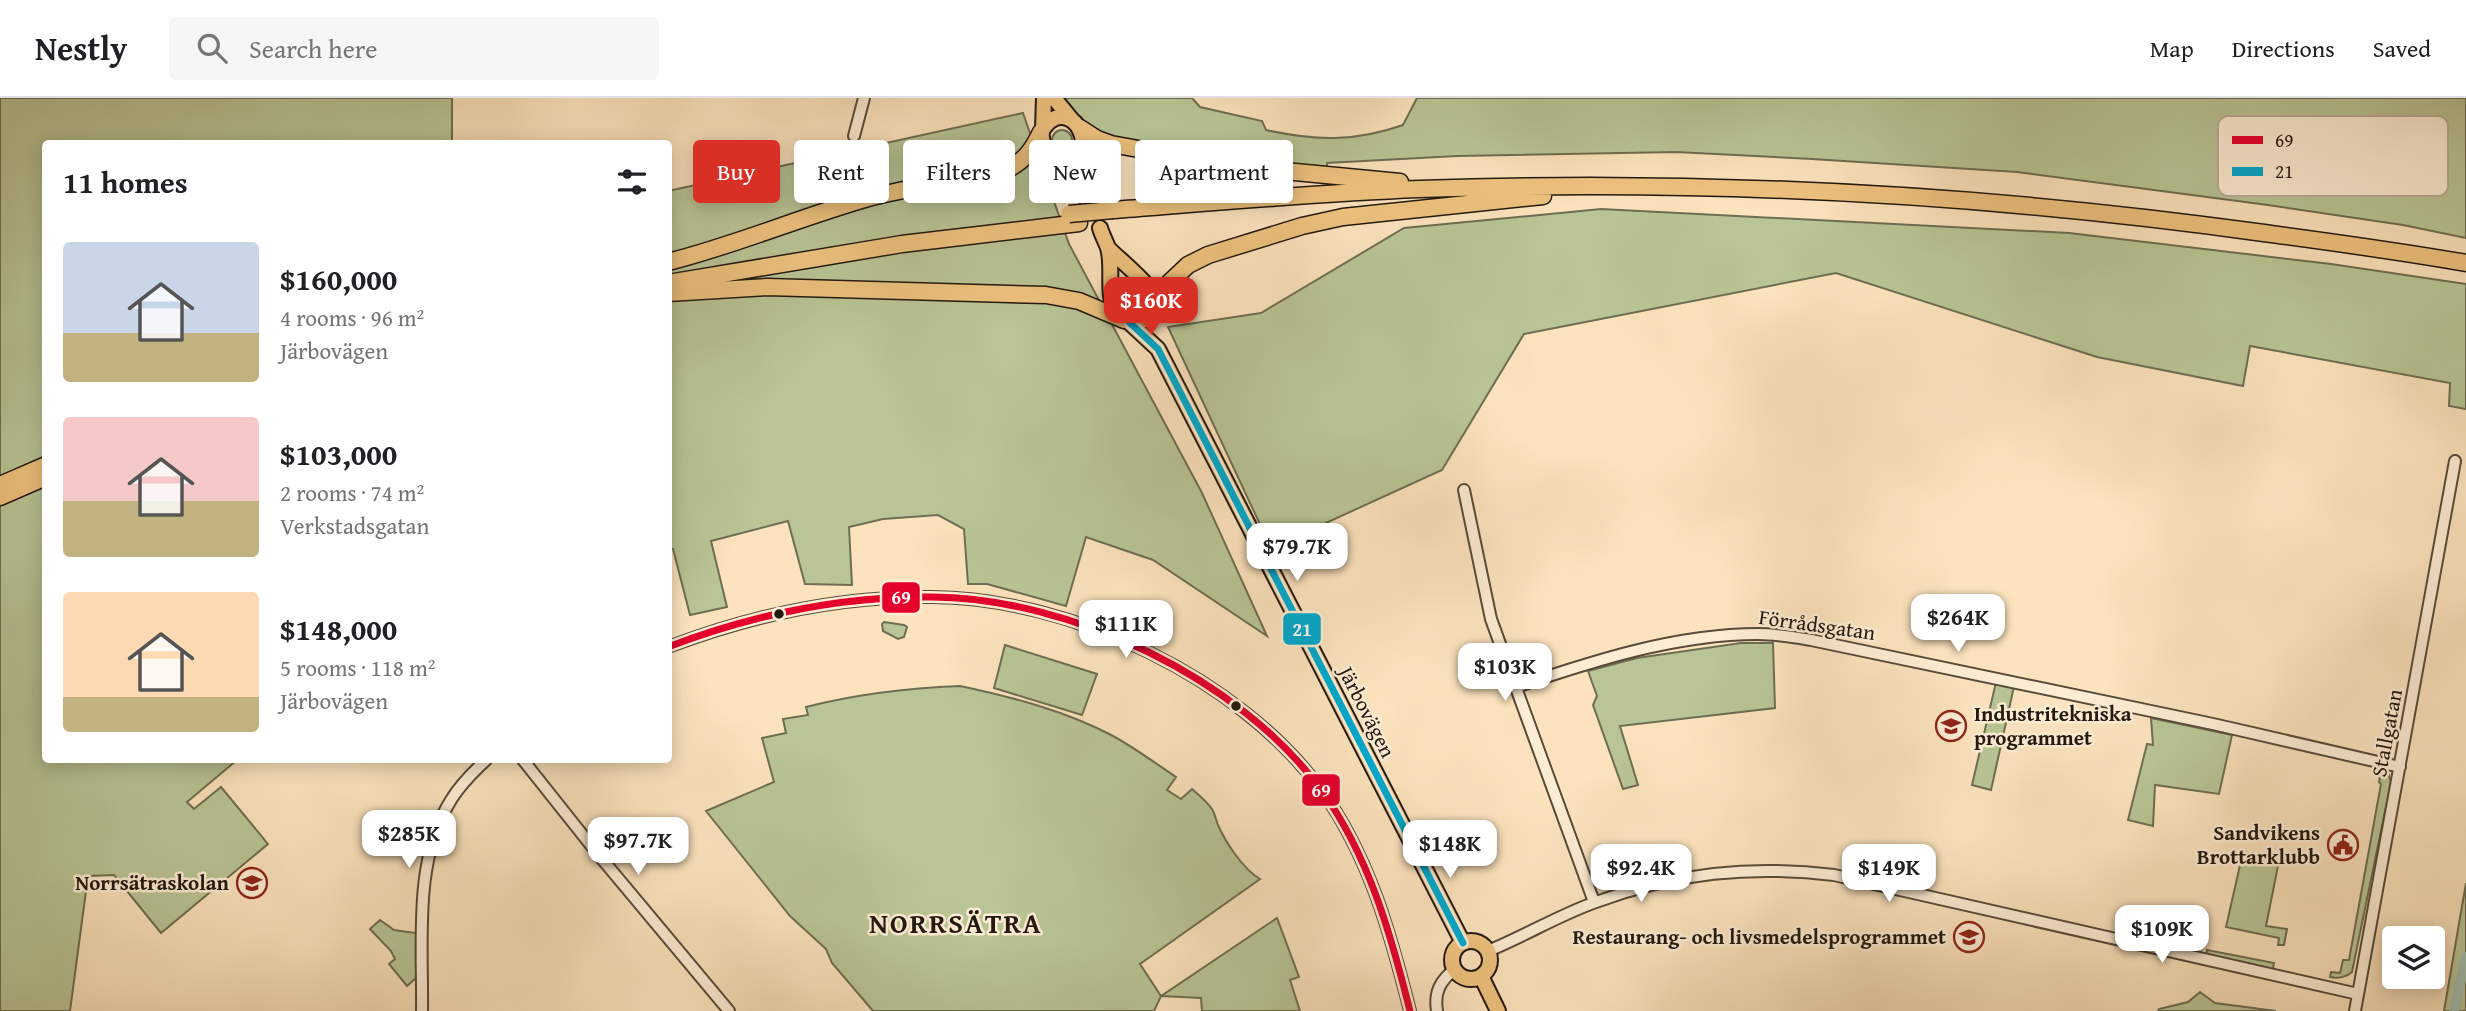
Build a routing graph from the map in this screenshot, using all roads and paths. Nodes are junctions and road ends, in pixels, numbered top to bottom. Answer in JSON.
{"nodes":[{"id":1,"x":864,"y":98,"type":"edge"},
{"id":2,"x":1044,"y":98,"type":"edge"},
{"id":3,"x":1054,"y":98,"type":"edge"},
{"id":4,"x":1076,"y":124,"type":"junction"},
{"id":5,"x":1042,"y":130,"type":"junction"},
{"id":6,"x":854,"y":135,"type":"dead end"},
{"id":7,"x":1543,"y":191,"type":"junction"},
{"id":8,"x":1074,"y":219,"type":"junction"},
{"id":9,"x":1100,"y":228,"type":"dead end"},
{"id":10,"x":1109,"y":249,"type":"junction"},
{"id":11,"x":672,"y":261,"type":"edge"},
{"id":12,"x":2466,"y":263,"type":"edge"},
{"id":13,"x":672,"y":272,"type":"edge"},
{"id":14,"x":2466,"y":273,"type":"edge"},
{"id":15,"x":672,"y":282,"type":"edge"},
{"id":16,"x":672,"y":293,"type":"edge"},
{"id":17,"x":1154,"y":308,"type":"junction"},
{"id":18,"x":1127,"y":321,"type":"junction"},
{"id":19,"x":1158,"y":349,"type":"junction"},
{"id":20,"x":2455,"y":461,"type":"dead end"},
{"id":21,"x":42,"y":467,"type":"edge"},
{"id":22,"x":42,"y":479,"type":"edge"},
{"id":23,"x":0,"y":485,"type":"edge"},
{"id":24,"x":1464,"y":490,"type":"dead end"},
{"id":25,"x":0,"y":497,"type":"edge"},
{"id":26,"x":672,"y":645,"type":"edge"},
{"id":27,"x":1516,"y":687,"type":"junction"},
{"id":28,"x":483,"y":763,"type":"edge"},
{"id":29,"x":525,"y":763,"type":"edge"},
{"id":30,"x":2400,"y":767,"type":"junction"},
{"id":31,"x":1594,"y":902,"type":"junction"},
{"id":32,"x":1463,"y":943,"type":"junction"},
{"id":33,"x":1488,"y":951,"type":"junction"},
{"id":34,"x":1455,"y":969,"type":"junction"},
{"id":35,"x":1481,"y":976,"type":"junction"},
{"id":36,"x":2358,"y":994,"type":"junction"},
{"id":37,"x":422,"y":1011,"type":"edge"},
{"id":38,"x":729,"y":1011,"type":"edge"},
{"id":39,"x":1409,"y":1011,"type":"edge"},
{"id":40,"x":1437,"y":1011,"type":"edge"},
{"id":41,"x":1498,"y":1011,"type":"edge"},
{"id":42,"x":2355,"y":1011,"type":"edge"}],
"edges":[{"from":1,"to":6,"type":"street"},
{"from":2,"to":5,"type":"main road"},
{"from":3,"to":4,"type":"main road"},
{"from":4,"to":5,"type":"main road"},
{"from":4,"to":5,"type":"main road"},
{"from":4,"to":7,"type":"highway"},
{"from":5,"to":11,"type":"highway"},
{"from":7,"to":8,"type":"highway","bridge":true},
{"from":7,"to":12,"type":"highway"},
{"from":7,"to":14,"type":"highway"},
{"from":7,"to":17,"type":"highway"},
{"from":8,"to":13,"type":"highway"},
{"from":8,"to":15,"type":"highway"},
{"from":9,"to":10,"type":"main road","name":"Järbovägen"},
{"from":10,"to":17,"type":"main road","name":"Järbovägen"},
{"from":10,"to":18,"type":"main road","name":"Järbovägen"},
{"from":16,"to":18,"type":"highway"},
{"from":17,"to":18,"type":"main road"},
{"from":17,"to":19,"type":"main road","name":"Järbovägen"},
{"from":18,"to":19,"type":"main road","name":"Järbovägen"},
{"from":19,"to":32,"type":"main road","name":"Järbovägen"},
{"from":20,"to":30,"type":"street","name":"Stallgatan"},
{"from":21,"to":23,"type":"highway"},
{"from":22,"to":25,"type":"highway"},
{"from":24,"to":27,"type":"street"},
{"from":26,"to":39,"type":"street"},
{"from":27,"to":30,"type":"street","name":"Förrådsgatan"},
{"from":27,"to":31,"type":"street"},
{"from":28,"to":37,"type":"street"},
{"from":29,"to":38,"type":"street"},
{"from":30,"to":36,"type":"street","name":"Stallgatan"},
{"from":31,"to":33,"type":"street"},
{"from":31,"to":36,"type":"street"},
{"from":32,"to":33,"type":"main road"},
{"from":32,"to":34,"type":"main road"},
{"from":33,"to":35,"type":"main road"},
{"from":34,"to":35,"type":"main road"},
{"from":34,"to":40,"type":"street"},
{"from":35,"to":41,"type":"main road"},
{"from":36,"to":42,"type":"street","name":"Stallgatan"}]}
